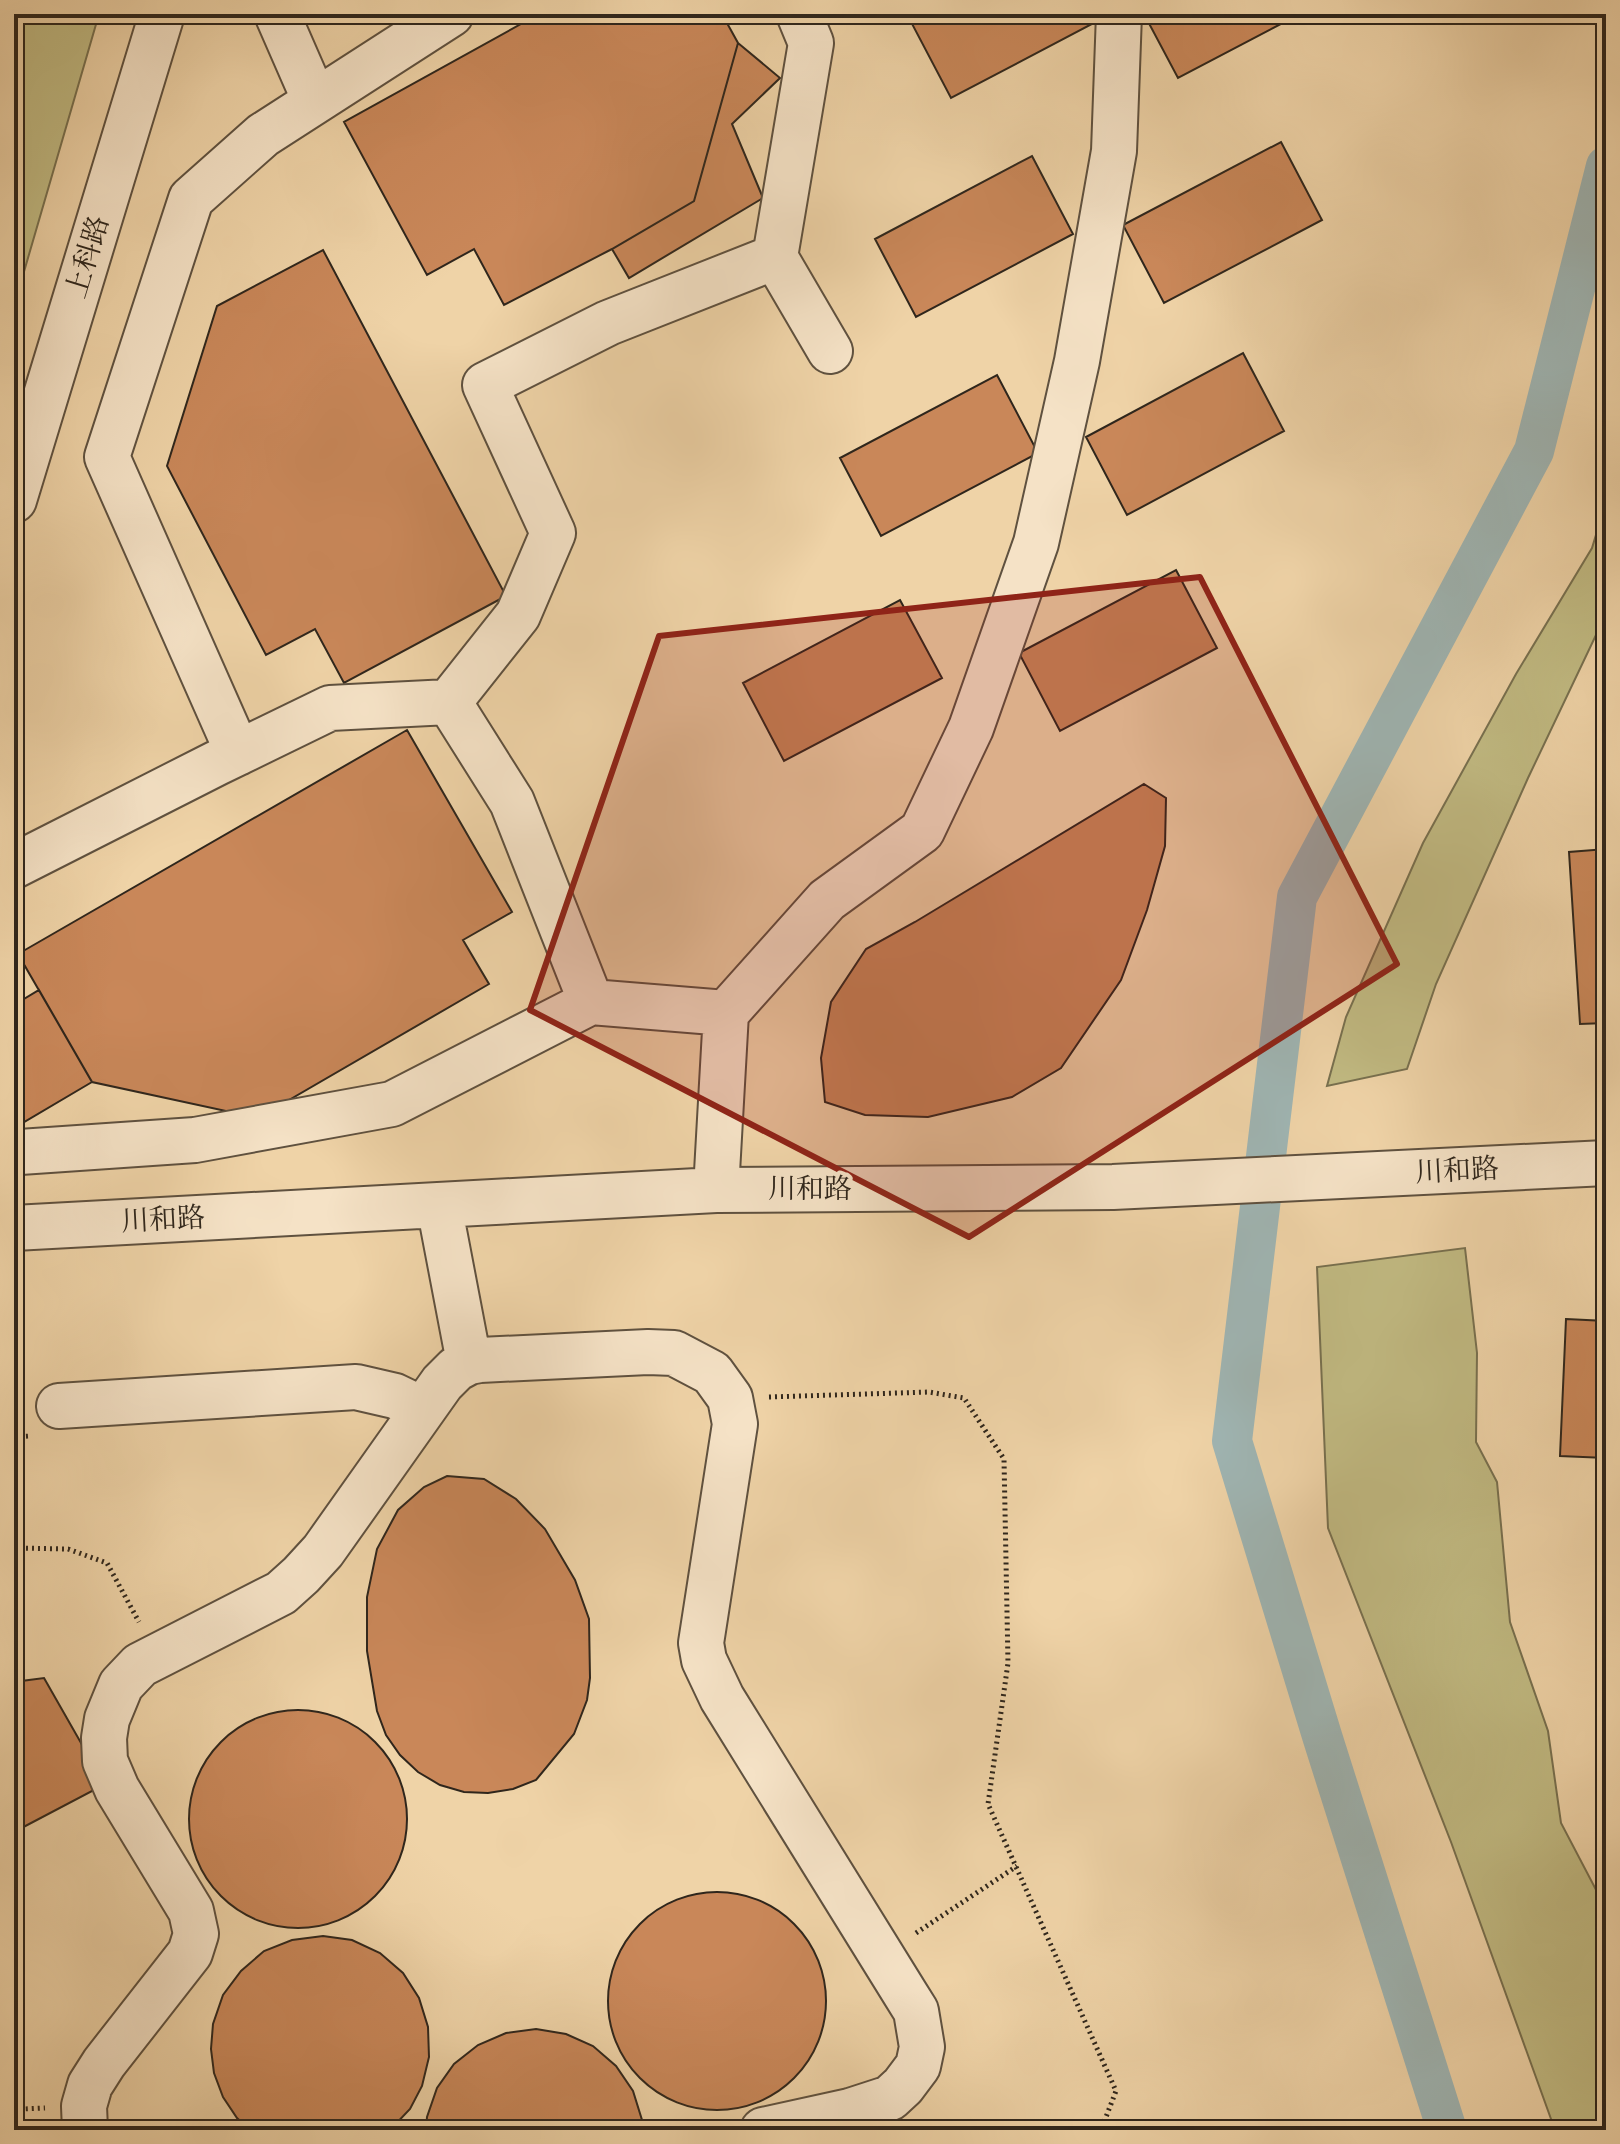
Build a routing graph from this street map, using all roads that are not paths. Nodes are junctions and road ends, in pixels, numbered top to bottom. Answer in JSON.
{"nodes":[{"id":1,"x":162,"y":14,"type":"edge"},
{"id":2,"x":277,"y":14,"type":"edge"},
{"id":3,"x":451,"y":14,"type":"edge"},
{"id":4,"x":799,"y":14,"type":"edge"},
{"id":5,"x":1119,"y":14,"type":"edge"},
{"id":6,"x":315,"y":101,"type":"junction"},
{"id":7,"x":775,"y":257,"type":"junction"},
{"id":8,"x":830,"y":351,"type":"dead end"},
{"id":9,"x":14,"y":500,"type":"edge"},
{"id":10,"x":449,"y":702,"type":"junction"},
{"id":11,"x":238,"y":753,"type":"junction"},
{"id":12,"x":14,"y":866,"type":"edge"},
{"id":13,"x":591,"y":1002,"type":"junction"},
{"id":14,"x":726,"y":1013,"type":"junction"},
{"id":15,"x":14,"y":1149,"type":"edge"},
{"id":16,"x":1606,"y":1163,"type":"edge"},
{"id":17,"x":716,"y":1190,"type":"junction"},
{"id":18,"x":439,"y":1205,"type":"junction"},
{"id":19,"x":14,"y":1228,"type":"edge"},
{"id":20,"x":469,"y":1362,"type":"junction"},
{"id":21,"x":59,"y":1406,"type":"dead end"},
{"id":22,"x":422,"y":1409,"type":"junction"},
{"id":23,"x":85,"y":2130,"type":"edge"},
{"id":24,"x":763,"y":2130,"type":"edge"}],
"edges":[{"from":1,"to":9,"type":"street","name":"上科路"},
{"from":2,"to":6,"type":"street"},
{"from":3,"to":6,"type":"street"},
{"from":4,"to":7,"type":"street"},
{"from":5,"to":14,"type":"street"},
{"from":6,"to":11,"type":"street"},
{"from":7,"to":8,"type":"street"},
{"from":7,"to":10,"type":"street"},
{"from":10,"to":11,"type":"street"},
{"from":10,"to":13,"type":"street"},
{"from":11,"to":12,"type":"street"},
{"from":13,"to":14,"type":"street"},
{"from":13,"to":15,"type":"street"},
{"from":14,"to":17,"type":"street"},
{"from":16,"to":17,"type":"street","name":"川和路"},
{"from":17,"to":18,"type":"street","name":"川和路"},
{"from":18,"to":19,"type":"street","name":"川和路"},
{"from":18,"to":20,"type":"street"},
{"from":20,"to":22,"type":"street"},
{"from":20,"to":24,"type":"street"},
{"from":21,"to":22,"type":"street"},
{"from":22,"to":23,"type":"street"}]}
